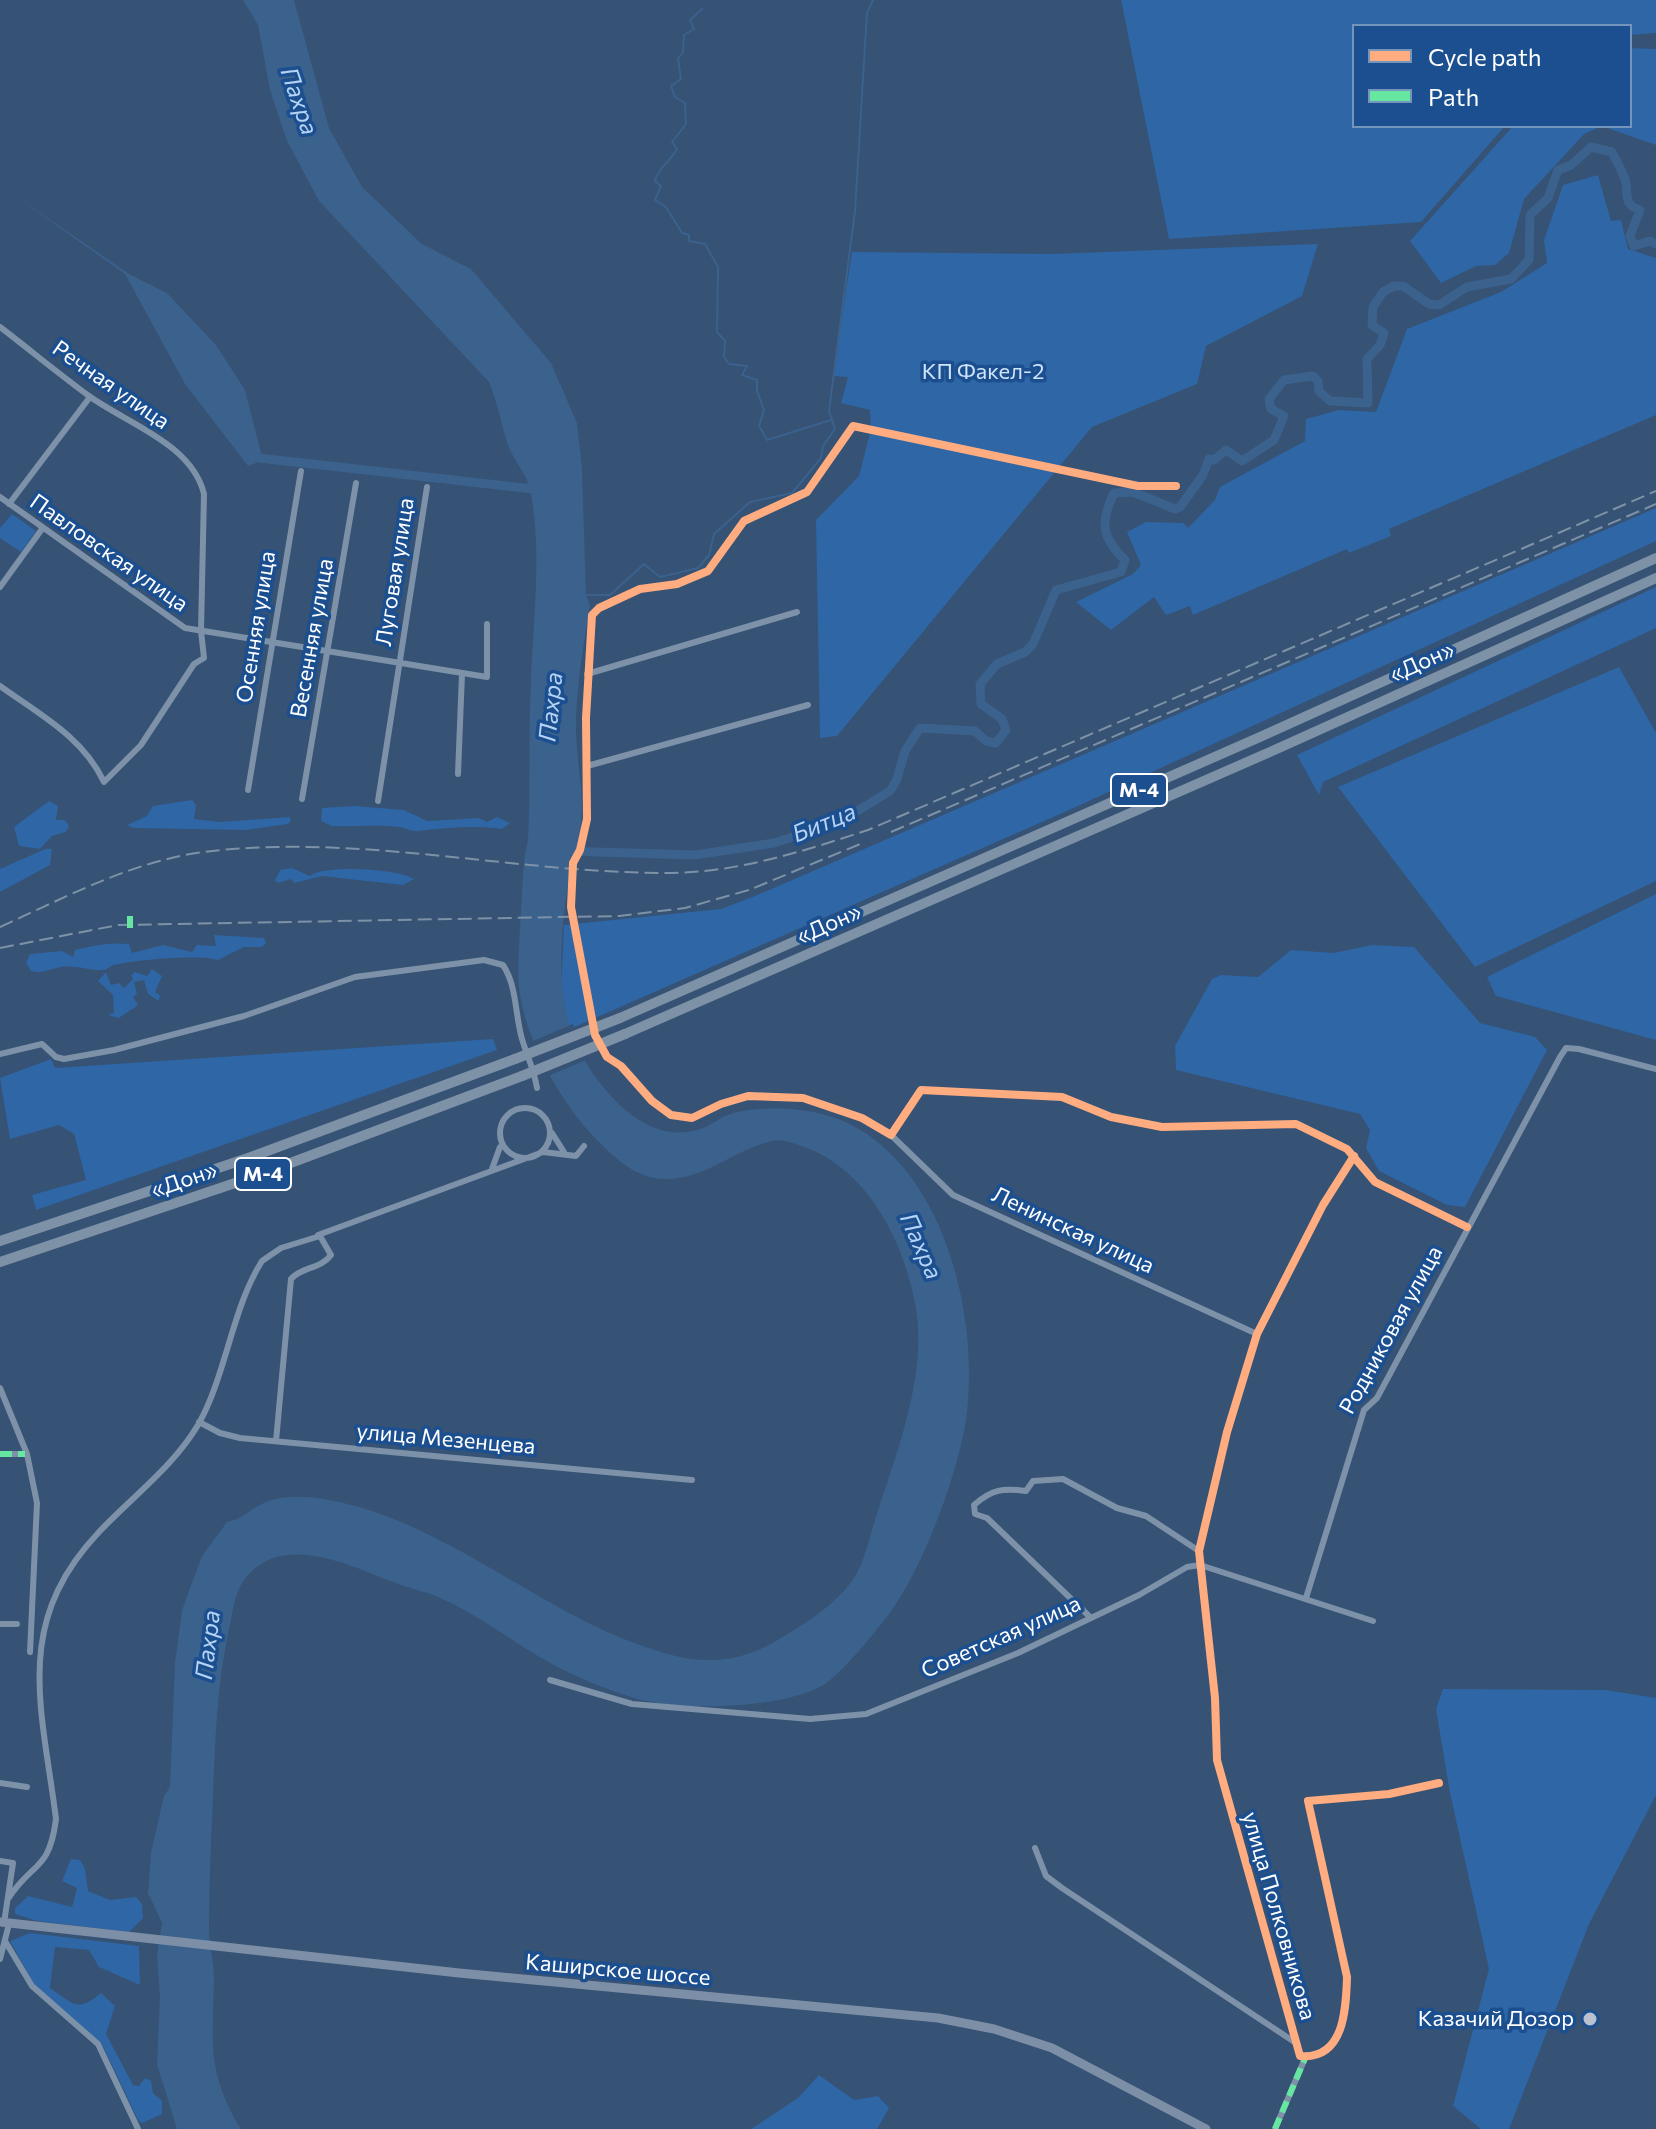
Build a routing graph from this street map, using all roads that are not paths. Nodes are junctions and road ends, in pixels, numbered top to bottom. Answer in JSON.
{"nodes":[{"id":1,"x":0,"y":327,"type":"edge"},
{"id":2,"x":90,"y":397,"type":"junction"},
{"id":3,"x":301,"y":471,"type":"dead end"},
{"id":4,"x":356,"y":483,"type":"dead end"},
{"id":5,"x":1176,"y":486,"type":"dead end"},
{"id":6,"x":427,"y":487,"type":"dead end"},
{"id":7,"x":0,"y":497,"type":"edge"},
{"id":8,"x":9,"y":504,"type":"junction"},
{"id":9,"x":42,"y":529,"type":"junction"},
{"id":10,"x":1656,"y":558,"type":"edge"},
{"id":11,"x":1656,"y":578,"type":"edge"},
{"id":12,"x":0,"y":587,"type":"edge"},
{"id":13,"x":797,"y":612,"type":"dead end"},
{"id":14,"x":487,"y":624,"type":"dead end"},
{"id":15,"x":201,"y":631,"type":"junction"},
{"id":16,"x":271,"y":644,"type":"junction"},
{"id":17,"x":328,"y":651,"type":"junction"},
{"id":18,"x":399,"y":663,"type":"junction"},
{"id":19,"x":462,"y":674,"type":"junction"},
{"id":20,"x":587,"y":674,"type":"junction"},
{"id":21,"x":0,"y":686,"type":"edge"},
{"id":22,"x":808,"y":705,"type":"dead end"},
{"id":23,"x":587,"y":766,"type":"junction"},
{"id":24,"x":458,"y":774,"type":"dead end"},
{"id":25,"x":248,"y":790,"type":"dead end"},
{"id":26,"x":302,"y":799,"type":"dead end"},
{"id":27,"x":378,"y":801,"type":"dead end"},
{"id":28,"x":0,"y":1054,"type":"edge"},
{"id":29,"x":1656,"y":1069,"type":"edge"},
{"id":30,"x":537,"y":1088,"type":"dead end"},
{"id":31,"x":552,"y":1133,"type":"junction"},
{"id":32,"x":891,"y":1135,"type":"junction"},
{"id":33,"x":584,"y":1146,"type":"dead end"},
{"id":34,"x":500,"y":1147,"type":"junction"},
{"id":35,"x":564,"y":1152,"type":"junction"},
{"id":36,"x":531,"y":1156,"type":"junction"},
{"id":37,"x":1354,"y":1156,"type":"junction"},
{"id":38,"x":491,"y":1171,"type":"junction"},
{"id":39,"x":1467,"y":1227,"type":"junction"},
{"id":40,"x":315,"y":1236,"type":"junction"},
{"id":41,"x":0,"y":1241,"type":"edge"},
{"id":42,"x":0,"y":1262,"type":"edge"},
{"id":43,"x":1257,"y":1334,"type":"junction"},
{"id":44,"x":0,"y":1388,"type":"edge"},
{"id":45,"x":199,"y":1422,"type":"junction"},
{"id":46,"x":276,"y":1441,"type":"junction"},
{"id":47,"x":0,"y":1454,"type":"edge"},
{"id":48,"x":26,"y":1454,"type":"junction"},
{"id":49,"x":692,"y":1480,"type":"dead end"},
{"id":50,"x":1199,"y":1551,"type":"junction"},
{"id":51,"x":1200,"y":1565,"type":"junction"},
{"id":52,"x":1306,"y":1598,"type":"junction"},
{"id":53,"x":1090,"y":1617,"type":"junction"},
{"id":54,"x":1373,"y":1621,"type":"dead end"},
{"id":55,"x":0,"y":1624,"type":"edge"},
{"id":56,"x":17,"y":1624,"type":"dead end"},
{"id":57,"x":30,"y":1652,"type":"dead end"},
{"id":58,"x":550,"y":1680,"type":"dead end"},
{"id":59,"x":0,"y":1783,"type":"edge"},
{"id":60,"x":1439,"y":1783,"type":"dead end"},
{"id":61,"x":27,"y":1787,"type":"dead end"},
{"id":62,"x":1035,"y":1848,"type":"dead end"},
{"id":63,"x":0,"y":1861,"type":"edge"},
{"id":64,"x":8,"y":1899,"type":"junction"},
{"id":65,"x":3,"y":1923,"type":"edge"},
{"id":66,"x":5,"y":1941,"type":"junction"},
{"id":67,"x":0,"y":1959,"type":"edge"},
{"id":68,"x":1296,"y":2043,"type":"junction"},
{"id":69,"x":1306,"y":2056,"type":"junction"},
{"id":70,"x":138,"y":2129,"type":"edge"},
{"id":71,"x":1206,"y":2129,"type":"edge"},
{"id":72,"x":1275,"y":2129,"type":"edge"}],
"edges":[{"from":1,"to":2,"type":"street","name":"Речная улица"},
{"from":2,"to":8,"type":"street"},
{"from":2,"to":15,"type":"street","name":"Речная улица"},
{"from":3,"to":16,"type":"street","name":"Осенняя улица"},
{"from":4,"to":17,"type":"street","name":"Весенняя улица"},
{"from":5,"to":20,"type":"street","name":"Ленинская улица"},
{"from":6,"to":18,"type":"street","name":"Луговая улица"},
{"from":7,"to":8,"type":"street","name":"Павловская улица"},
{"from":8,"to":9,"type":"street","name":"Павловская улица"},
{"from":9,"to":12,"type":"street"},
{"from":9,"to":15,"type":"street","name":"Павловская улица"},
{"from":10,"to":41,"type":"highway","name":"«Дон»","number":"М-4","bridge":true},
{"from":11,"to":42,"type":"highway","name":"«Дон»","number":"М-4","bridge":true},
{"from":13,"to":20,"type":"street"},
{"from":14,"to":19,"type":"street"},
{"from":15,"to":16,"type":"street","name":"Луговая улица"},
{"from":15,"to":21,"type":"street"},
{"from":16,"to":17,"type":"street","name":"Луговая улица"},
{"from":16,"to":25,"type":"street","name":"Осенняя улица"},
{"from":17,"to":18,"type":"street","name":"Луговая улица"},
{"from":17,"to":26,"type":"street","name":"Весенняя улица"},
{"from":18,"to":19,"type":"street","name":"Луговая улица"},
{"from":18,"to":27,"type":"street","name":"Луговая улица"},
{"from":19,"to":24,"type":"street"},
{"from":20,"to":23,"type":"street","name":"Ленинская улица"},
{"from":22,"to":23,"type":"street"},
{"from":23,"to":32,"type":"street","name":"Ленинская улица"},
{"from":28,"to":30,"type":"street"},
{"from":29,"to":39,"type":"street","name":"Родниковая улица"},
{"from":31,"to":34,"type":"street"},
{"from":31,"to":35,"type":"street"},
{"from":31,"to":36,"type":"street"},
{"from":32,"to":37,"type":"street"},
{"from":32,"to":43,"type":"street","name":"Ленинская улица"},
{"from":33,"to":35,"type":"street"},
{"from":34,"to":36,"type":"street"},
{"from":34,"to":38,"type":"street"},
{"from":35,"to":36,"type":"street"},
{"from":36,"to":38,"type":"street"},
{"from":37,"to":39,"type":"street"},
{"from":37,"to":43,"type":"street","name":"улица Полковникова"},
{"from":38,"to":40,"type":"street"},
{"from":39,"to":52,"type":"street","name":"Родниковая улица"},
{"from":40,"to":45,"type":"street"},
{"from":40,"to":46,"type":"street"},
{"from":43,"to":50,"type":"street","name":"улица Полковникова"},
{"from":44,"to":48,"type":"street"},
{"from":45,"to":46,"type":"street","name":"улица Мезенцева"},
{"from":45,"to":64,"type":"street"},
{"from":46,"to":49,"type":"street","name":"улица Мезенцева"},
{"from":47,"to":48,"type":"street"},
{"from":48,"to":57,"type":"street"},
{"from":50,"to":51,"type":"street","name":"улица Полковникова"},
{"from":50,"to":53,"type":"street"},
{"from":51,"to":52,"type":"street"},
{"from":51,"to":53,"type":"street","name":"Советская улица"},
{"from":51,"to":68,"type":"street","name":"улица Полковникова"},
{"from":52,"to":54,"type":"street"},
{"from":53,"to":58,"type":"street","name":"Советская улица"},
{"from":55,"to":56,"type":"street"},
{"from":59,"to":61,"type":"street"},
{"from":60,"to":69,"type":"street","name":"улица Полковникова"},
{"from":62,"to":68,"type":"street"},
{"from":63,"to":64,"type":"street"},
{"from":64,"to":65,"type":"street"},
{"from":65,"to":66,"type":"street"},
{"from":65,"to":71,"type":"main road","name":"Каширское шоссе"},
{"from":66,"to":67,"type":"street"},
{"from":66,"to":70,"type":"street"},
{"from":68,"to":69,"type":"street","name":"улица Полковникова"},
{"from":69,"to":72,"type":"street"}]}
